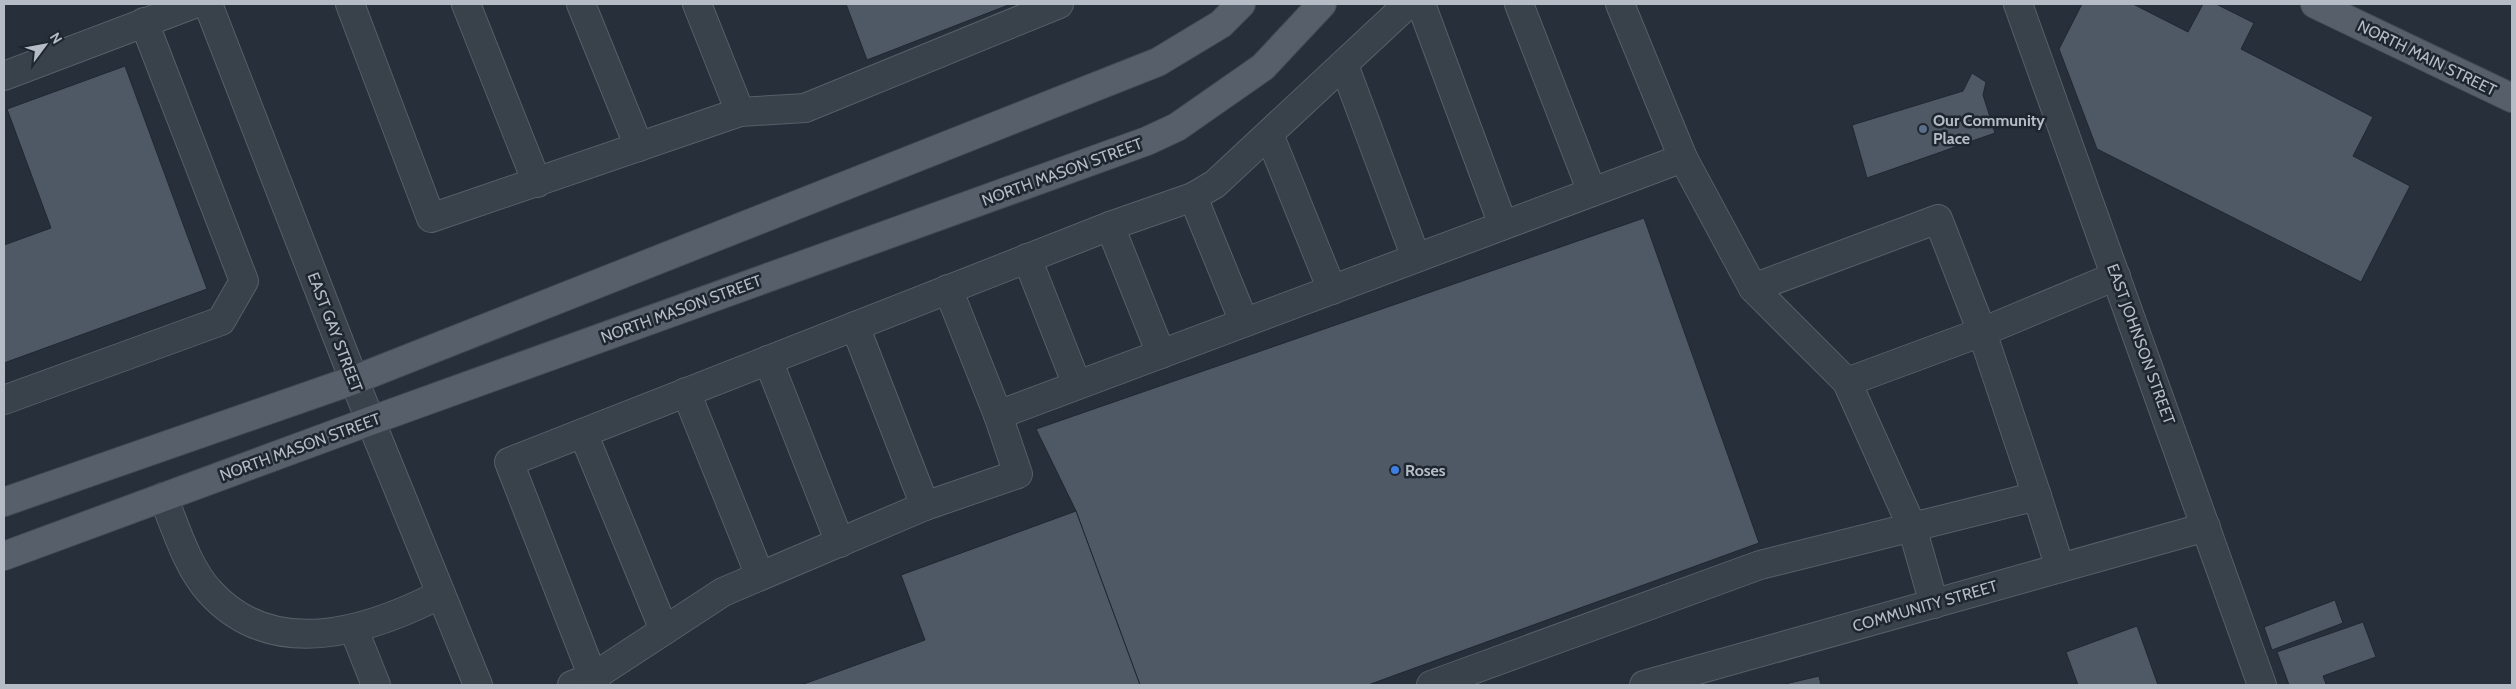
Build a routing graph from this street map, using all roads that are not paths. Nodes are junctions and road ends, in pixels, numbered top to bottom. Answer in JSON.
{"nodes":[{"id":1,"x":194,"y":4,"type":"edge"},
{"id":2,"x":208,"y":4,"type":"edge"},
{"id":3,"x":350,"y":4,"type":"edge"},
{"id":4,"x":466,"y":4,"type":"edge"},
{"id":5,"x":581,"y":4,"type":"edge"},
{"id":6,"x":697,"y":4,"type":"edge"},
{"id":7,"x":1059,"y":4,"type":"edge"},
{"id":8,"x":1241,"y":4,"type":"edge"},
{"id":9,"x":1322,"y":4,"type":"edge"},
{"id":10,"x":1408,"y":4,"type":"edge"},
{"id":11,"x":1421,"y":4,"type":"edge"},
{"id":12,"x":1519,"y":4,"type":"edge"},
{"id":13,"x":1620,"y":4,"type":"edge"},
{"id":14,"x":2018,"y":4,"type":"edge"},
{"id":15,"x":2315,"y":4,"type":"edge"},
{"id":16,"x":144,"y":22,"type":"junction"},
{"id":17,"x":1344,"y":65,"type":"junction"},
{"id":18,"x":4,"y":76,"type":"edge"},
{"id":19,"x":2512,"y":98,"type":"edge"},
{"id":20,"x":740,"y":112,"type":"junction"},
{"id":21,"x":1269,"y":134,"type":"junction"},
{"id":22,"x":639,"y":147,"type":"junction"},
{"id":23,"x":1683,"y":158,"type":"junction"},
{"id":24,"x":537,"y":183,"type":"junction"},
{"id":25,"x":1592,"y":192,"type":"junction"},
{"id":26,"x":1193,"y":197,"type":"junction"},
{"id":27,"x":1504,"y":225,"type":"junction"},
{"id":28,"x":1110,"y":226,"type":"junction"},
{"id":29,"x":1027,"y":258,"type":"junction"},
{"id":30,"x":1416,"y":258,"type":"junction"},
{"id":31,"x":2116,"y":276,"type":"junction"},
{"id":32,"x":1754,"y":288,"type":"junction"},
{"id":33,"x":948,"y":289,"type":"junction"},
{"id":34,"x":1332,"y":290,"type":"junction"},
{"id":35,"x":1244,"y":322,"type":"junction"},
{"id":36,"x":855,"y":326,"type":"junction"},
{"id":37,"x":1982,"y":332,"type":"junction"},
{"id":38,"x":1161,"y":354,"type":"junction"},
{"id":39,"x":768,"y":360,"type":"junction"},
{"id":40,"x":354,"y":380,"type":"junction"},
{"id":41,"x":1847,"y":382,"type":"junction"},
{"id":42,"x":1077,"y":385,"type":"junction"},
{"id":43,"x":686,"y":392,"type":"junction"},
{"id":44,"x":4,"y":400,"type":"edge"},
{"id":45,"x":998,"y":414,"type":"junction"},
{"id":46,"x":370,"y":421,"type":"junction"},
{"id":47,"x":583,"y":433,"type":"junction"},
{"id":48,"x":2037,"y":496,"type":"junction"},
{"id":49,"x":163,"y":497,"type":"junction"},
{"id":50,"x":4,"y":502,"type":"edge"},
{"id":51,"x":925,"y":506,"type":"junction"},
{"id":52,"x":1912,"y":527,"type":"junction"},
{"id":53,"x":2206,"y":527,"type":"junction"},
{"id":54,"x":840,"y":543,"type":"junction"},
{"id":55,"x":4,"y":556,"type":"edge"},
{"id":56,"x":2060,"y":568,"type":"junction"},
{"id":57,"x":760,"y":576,"type":"junction"},
{"id":58,"x":441,"y":594,"type":"junction"},
{"id":59,"x":1934,"y":604,"type":"junction"},
{"id":60,"x":354,"y":630,"type":"junction"},
{"id":61,"x":664,"y":630,"type":"junction"},
{"id":62,"x":587,"y":682,"type":"edge"},
{"id":63,"x":376,"y":685,"type":"edge"},
{"id":64,"x":478,"y":685,"type":"edge"},
{"id":65,"x":1431,"y":685,"type":"edge"},
{"id":66,"x":1644,"y":685,"type":"edge"},
{"id":67,"x":2262,"y":685,"type":"edge"}],
"edges":[{"from":1,"to":16,"type":"street"},
{"from":2,"to":40,"type":"street","name":"EAST GAY STREET"},
{"from":3,"to":24,"type":"street"},
{"from":4,"to":24,"type":"street"},
{"from":5,"to":22,"type":"street"},
{"from":6,"to":20,"type":"street"},
{"from":7,"to":20,"type":"street"},
{"from":8,"to":40,"type":"main road"},
{"from":9,"to":46,"type":"main road","name":"NORTH MASON STREET"},
{"from":10,"to":17,"type":"street"},
{"from":11,"to":27,"type":"street"},
{"from":12,"to":25,"type":"street"},
{"from":13,"to":23,"type":"street"},
{"from":14,"to":31,"type":"street","name":"EAST JOHNSON STREET"},
{"from":15,"to":19,"type":"main road","name":"NORTH MAIN STREET"},
{"from":16,"to":18,"type":"street"},
{"from":16,"to":44,"type":"street"},
{"from":17,"to":21,"type":"street"},
{"from":17,"to":30,"type":"street"},
{"from":20,"to":22,"type":"street"},
{"from":21,"to":26,"type":"street"},
{"from":21,"to":34,"type":"street"},
{"from":22,"to":24,"type":"street"},
{"from":23,"to":25,"type":"street"},
{"from":23,"to":32,"type":"street"},
{"from":25,"to":27,"type":"street"},
{"from":26,"to":28,"type":"street"},
{"from":26,"to":35,"type":"street"},
{"from":27,"to":30,"type":"street"},
{"from":28,"to":29,"type":"street"},
{"from":28,"to":38,"type":"street"},
{"from":29,"to":33,"type":"street"},
{"from":29,"to":42,"type":"street"},
{"from":30,"to":34,"type":"street"},
{"from":31,"to":37,"type":"street"},
{"from":31,"to":53,"type":"street","name":"EAST JOHNSON STREET"},
{"from":32,"to":37,"type":"street"},
{"from":32,"to":41,"type":"street"},
{"from":33,"to":36,"type":"street"},
{"from":33,"to":45,"type":"street"},
{"from":34,"to":35,"type":"street"},
{"from":35,"to":38,"type":"street"},
{"from":36,"to":39,"type":"street"},
{"from":36,"to":51,"type":"street"},
{"from":37,"to":41,"type":"street"},
{"from":37,"to":48,"type":"street"},
{"from":38,"to":42,"type":"street"},
{"from":39,"to":43,"type":"street"},
{"from":39,"to":54,"type":"street"},
{"from":40,"to":46,"type":"street","name":"EAST GAY STREET"},
{"from":40,"to":50,"type":"main road"},
{"from":41,"to":52,"type":"street"},
{"from":42,"to":45,"type":"street"},
{"from":43,"to":47,"type":"street"},
{"from":43,"to":57,"type":"street"},
{"from":45,"to":51,"type":"street"},
{"from":46,"to":49,"type":"main road","name":"NORTH MASON STREET"},
{"from":46,"to":58,"type":"street","name":"EAST GAY STREET"},
{"from":47,"to":61,"type":"street"},
{"from":47,"to":62,"type":"street"},
{"from":48,"to":52,"type":"street"},
{"from":48,"to":56,"type":"street"},
{"from":49,"to":55,"type":"main road","name":"NORTH MASON STREET"},
{"from":49,"to":60,"type":"street"},
{"from":51,"to":54,"type":"street"},
{"from":52,"to":59,"type":"street"},
{"from":52,"to":65,"type":"street"},
{"from":53,"to":56,"type":"street","name":"COMMUNITY STREET"},
{"from":53,"to":67,"type":"street","name":"EAST JOHNSON STREET"},
{"from":54,"to":57,"type":"street"},
{"from":56,"to":59,"type":"street","name":"COMMUNITY STREET"},
{"from":57,"to":61,"type":"street"},
{"from":58,"to":60,"type":"street"},
{"from":58,"to":64,"type":"street","name":"EAST GAY STREET"},
{"from":59,"to":66,"type":"street","name":"COMMUNITY STREET"},
{"from":60,"to":63,"type":"street"},
{"from":61,"to":62,"type":"street"}]}
